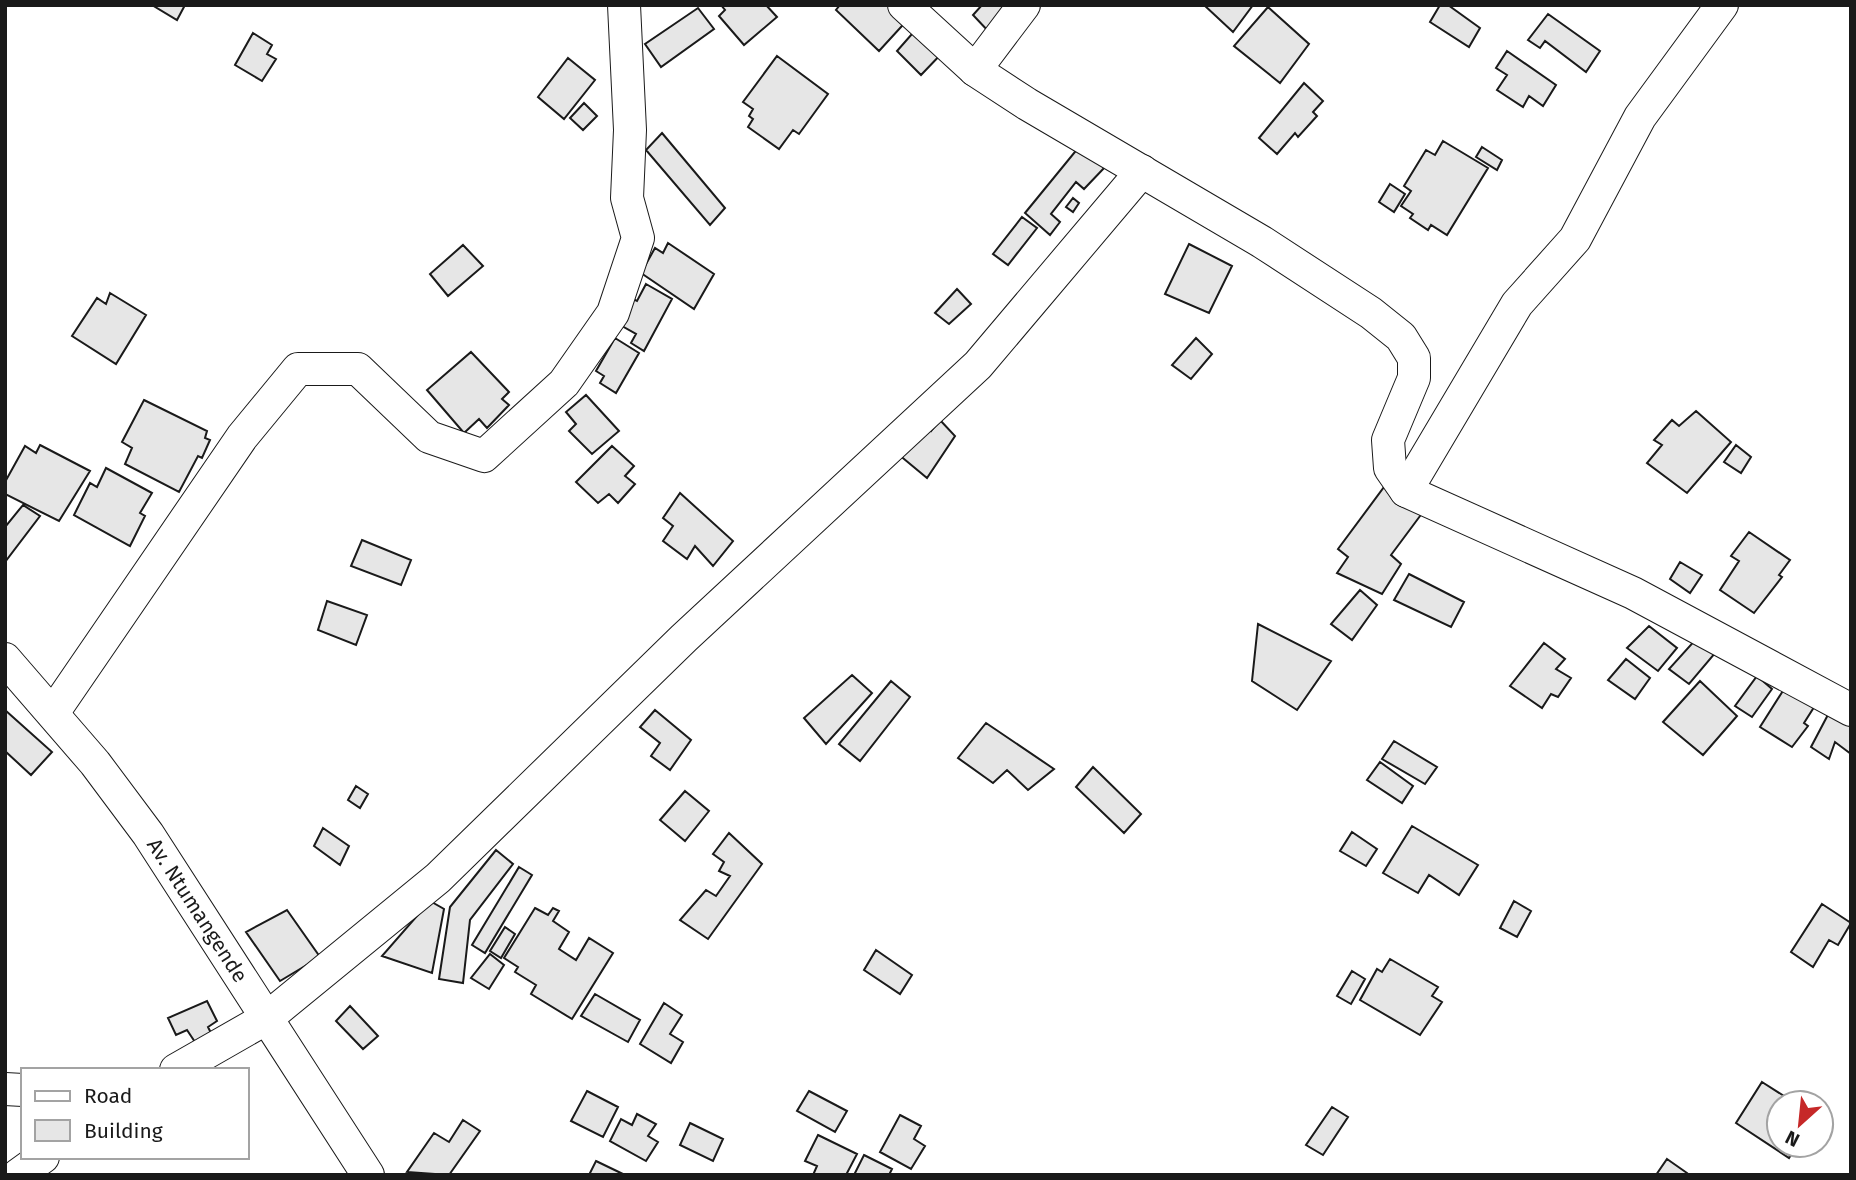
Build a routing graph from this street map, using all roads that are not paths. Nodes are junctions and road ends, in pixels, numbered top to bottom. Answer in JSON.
{"nodes":[{"id":1,"x":624,"y":5,"type":"edge"},
{"id":2,"x":904,"y":5,"type":"edge"},
{"id":3,"x":1024,"y":5,"type":"edge"},
{"id":4,"x":1722,"y":5,"type":"edge"},
{"id":5,"x":975,"y":70,"type":"junction"},
{"id":6,"x":1142,"y":171,"type":"junction"},
{"id":7,"x":1406,"y":491,"type":"junction"},
{"id":8,"x":5,"y":659,"type":"edge"},
{"id":9,"x":1851,"y":710,"type":"edge"},
{"id":10,"x":54,"y":713,"type":"junction"},
{"id":11,"x":267,"y":1018,"type":"junction"},
{"id":12,"x":180,"y":1068,"type":"edge"},
{"id":13,"x":40,"y":1159,"type":"edge"},
{"id":14,"x":18,"y":1175,"type":"edge"},
{"id":15,"x":368,"y":1175,"type":"edge"}],
"edges":[{"from":1,"to":10,"type":"street"},
{"from":2,"to":5,"type":"street"},
{"from":3,"to":5,"type":"street"},
{"from":4,"to":7,"type":"street"},
{"from":5,"to":6,"type":"street"},
{"from":6,"to":7,"type":"street"},
{"from":6,"to":11,"type":"street"},
{"from":7,"to":9,"type":"street"},
{"from":8,"to":10,"type":"street","name":"Av. Ntumangende"},
{"from":10,"to":11,"type":"street","name":"Av. Ntumangende"},
{"from":11,"to":12,"type":"street"},
{"from":11,"to":15,"type":"street","name":"Av. Ntumangende"},
{"from":13,"to":14,"type":"street"}]}
